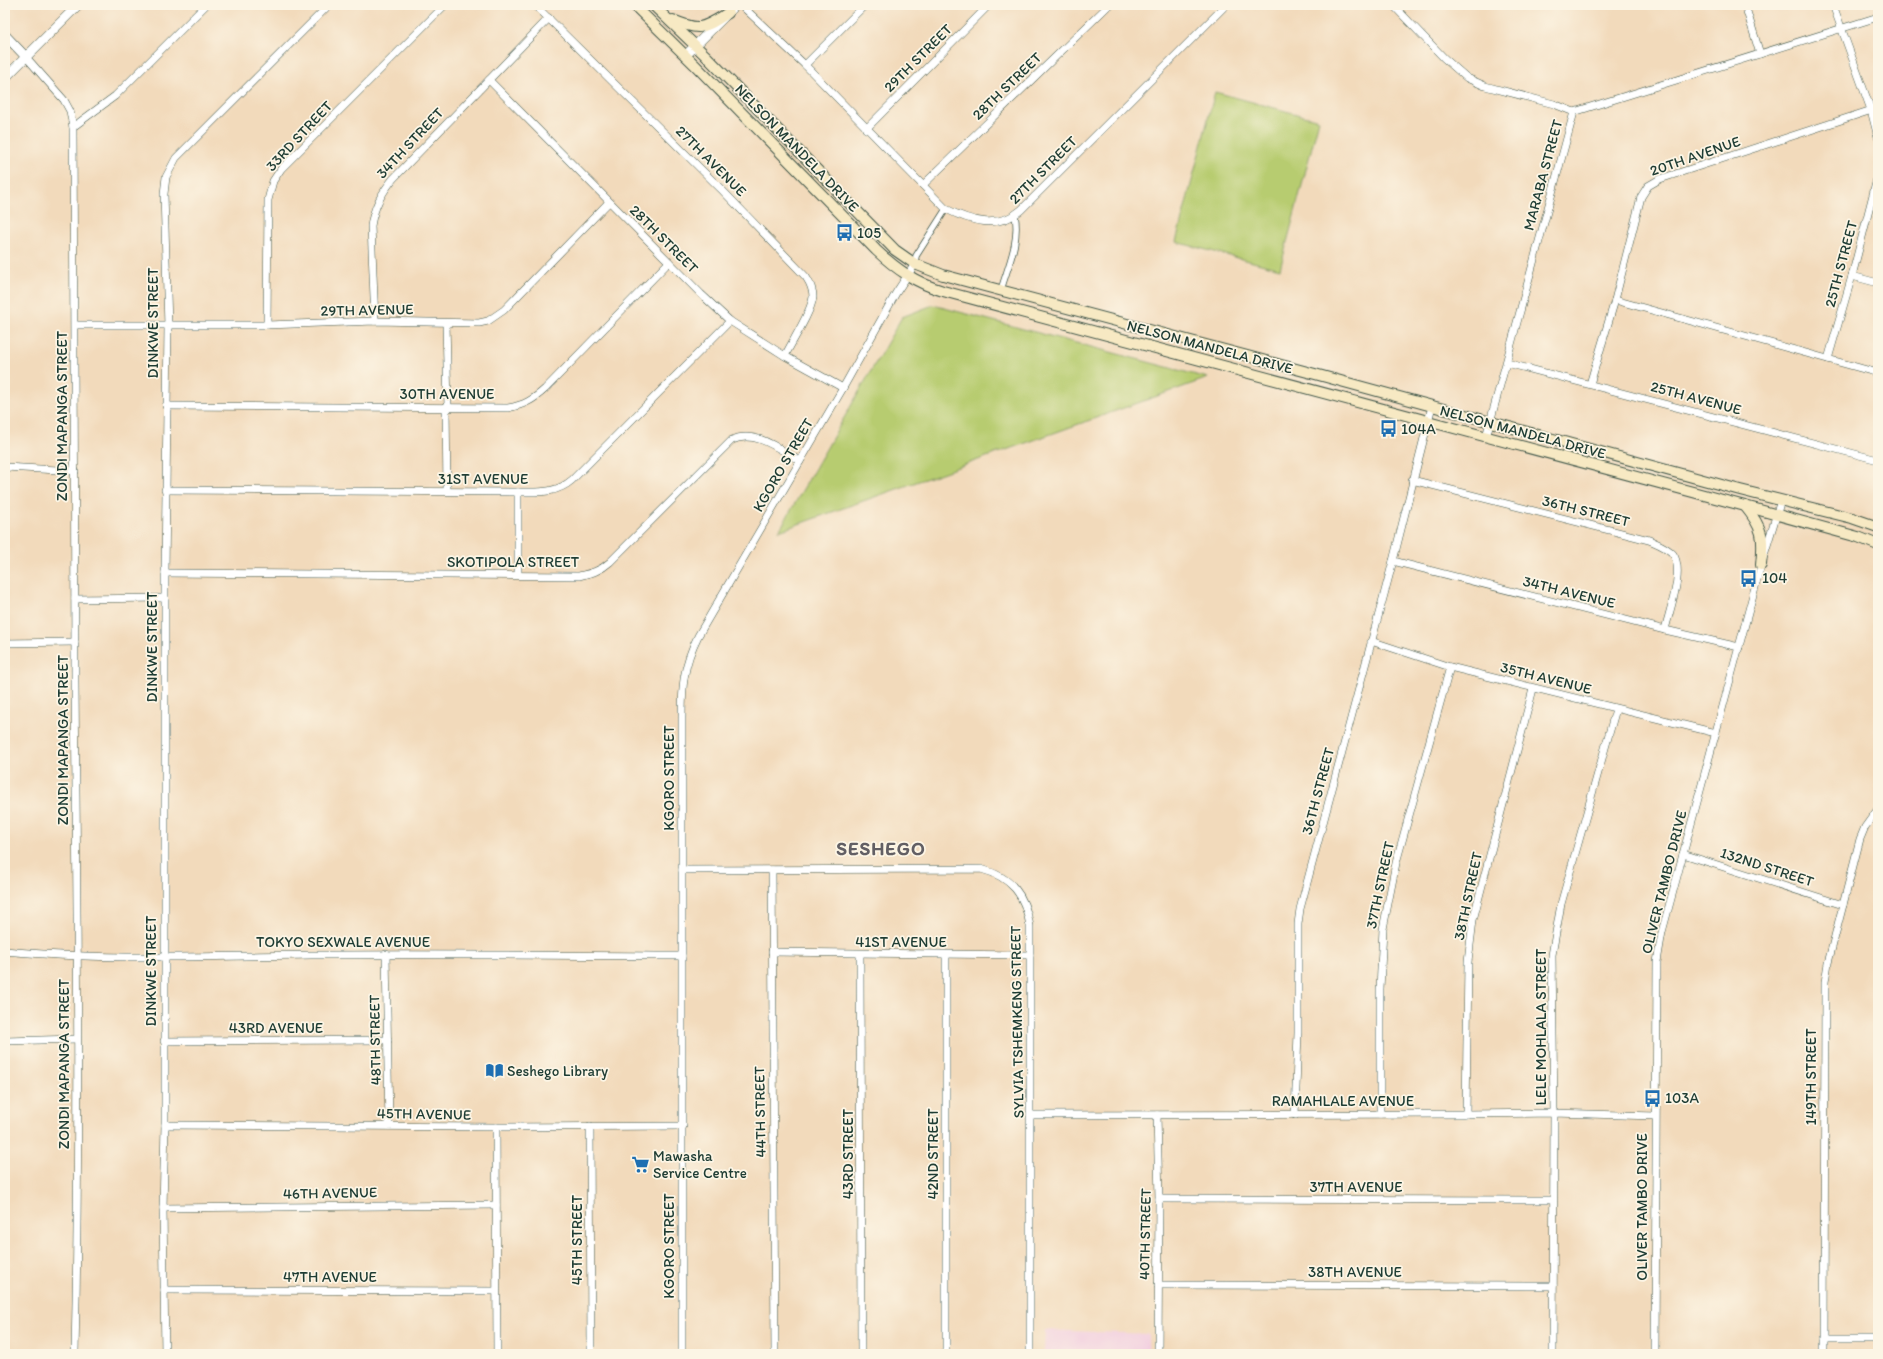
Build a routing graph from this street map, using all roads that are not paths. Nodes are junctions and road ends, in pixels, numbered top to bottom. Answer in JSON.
{"nodes":[{"id":1,"x":78,"y":5,"type":"edge"},
{"id":2,"x":206,"y":5,"type":"edge"},
{"id":3,"x":329,"y":5,"type":"edge"},
{"id":4,"x":445,"y":5,"type":"edge"},
{"id":5,"x":535,"y":5,"type":"edge"},
{"id":6,"x":634,"y":5,"type":"edge"},
{"id":7,"x":653,"y":5,"type":"edge"},
{"id":8,"x":736,"y":5,"type":"edge"},
{"id":9,"x":741,"y":5,"type":"edge"},
{"id":10,"x":865,"y":5,"type":"edge"},
{"id":11,"x":989,"y":5,"type":"edge"},
{"id":12,"x":1109,"y":5,"type":"edge"},
{"id":13,"x":1226,"y":5,"type":"edge"},
{"id":14,"x":1393,"y":5,"type":"edge"},
{"id":15,"x":1745,"y":5,"type":"edge"},
{"id":16,"x":1833,"y":5,"type":"edge"},
{"id":17,"x":728,"y":13,"type":"junction"},
{"id":18,"x":666,"y":17,"type":"junction"},
{"id":19,"x":1878,"y":17,"type":"edge"},
{"id":20,"x":549,"y":18,"type":"junction"},
{"id":21,"x":1841,"y":28,"type":"junction"},
{"id":22,"x":5,"y":35,"type":"edge"},
{"id":23,"x":696,"y":45,"type":"junction"},
{"id":24,"x":1760,"y":54,"type":"junction"},
{"id":25,"x":686,"y":55,"type":"junction"},
{"id":26,"x":26,"y":57,"type":"junction"},
{"id":27,"x":805,"y":66,"type":"junction"},
{"id":28,"x":5,"y":78,"type":"edge"},
{"id":29,"x":489,"y":80,"type":"junction"},
{"id":30,"x":1874,"y":109,"type":"edge"},
{"id":31,"x":1574,"y":112,"type":"junction"},
{"id":32,"x":73,"y":127,"type":"junction"},
{"id":33,"x":866,"y":129,"type":"junction"},
{"id":34,"x":1878,"y":137,"type":"edge"},
{"id":35,"x":1878,"y":175,"type":"edge"},
{"id":36,"x":923,"y":185,"type":"junction"},
{"id":37,"x":1875,"y":197,"type":"edge"},
{"id":38,"x":608,"y":202,"type":"junction"},
{"id":39,"x":946,"y":209,"type":"junction"},
{"id":40,"x":1015,"y":215,"type":"junction"},
{"id":41,"x":670,"y":262,"type":"junction"},
{"id":42,"x":915,"y":264,"type":"junction"},
{"id":43,"x":906,"y":276,"type":"junction"},
{"id":44,"x":1852,"y":276,"type":"junction"},
{"id":45,"x":1878,"y":283,"type":"edge"},
{"id":46,"x":1001,"y":290,"type":"junction"},
{"id":47,"x":1614,"y":300,"type":"junction"},
{"id":48,"x":375,"y":321,"type":"junction"},
{"id":49,"x":730,"y":321,"type":"junction"},
{"id":50,"x":446,"y":323,"type":"junction"},
{"id":51,"x":76,"y":326,"type":"junction"},
{"id":52,"x":168,"y":326,"type":"junction"},
{"id":53,"x":267,"y":326,"type":"junction"},
{"id":54,"x":785,"y":356,"type":"junction"},
{"id":55,"x":1828,"y":359,"type":"junction"},
{"id":56,"x":1507,"y":363,"type":"junction"},
{"id":57,"x":1878,"y":373,"type":"edge"},
{"id":58,"x":1590,"y":384,"type":"junction"},
{"id":59,"x":843,"y":388,"type":"junction"},
{"id":60,"x":166,"y":406,"type":"junction"},
{"id":61,"x":1432,"y":406,"type":"junction"},
{"id":62,"x":447,"y":407,"type":"junction"},
{"id":63,"x":1427,"y":422,"type":"junction"},
{"id":64,"x":1490,"y":422,"type":"junction"},
{"id":65,"x":1486,"y":437,"type":"junction"},
{"id":66,"x":1878,"y":460,"type":"edge"},
{"id":67,"x":800,"y":461,"type":"junction"},
{"id":68,"x":5,"y":467,"type":"edge"},
{"id":69,"x":75,"y":471,"type":"junction"},
{"id":70,"x":1412,"y":480,"type":"junction"},
{"id":71,"x":165,"y":490,"type":"junction"},
{"id":72,"x":446,"y":491,"type":"junction"},
{"id":73,"x":518,"y":492,"type":"junction"},
{"id":74,"x":1781,"y":500,"type":"junction"},
{"id":75,"x":1745,"y":506,"type":"junction"},
{"id":76,"x":1776,"y":516,"type":"junction"},
{"id":77,"x":1878,"y":527,"type":"edge"},
{"id":78,"x":1878,"y":545,"type":"edge"},
{"id":79,"x":1393,"y":561,"type":"junction"},
{"id":80,"x":1761,"y":565,"type":"junction"},
{"id":81,"x":165,"y":573,"type":"junction"},
{"id":82,"x":518,"y":575,"type":"junction"},
{"id":83,"x":165,"y":598,"type":"junction"},
{"id":84,"x":75,"y":599,"type":"junction"},
{"id":85,"x":1665,"y":630,"type":"junction"},
{"id":86,"x":1371,"y":641,"type":"junction"},
{"id":87,"x":75,"y":642,"type":"junction"},
{"id":88,"x":5,"y":643,"type":"edge"},
{"id":89,"x":1739,"y":647,"type":"junction"},
{"id":90,"x":1450,"y":667,"type":"junction"},
{"id":91,"x":1533,"y":689,"type":"junction"},
{"id":92,"x":1616,"y":709,"type":"junction"},
{"id":93,"x":1716,"y":733,"type":"junction"},
{"id":94,"x":1878,"y":809,"type":"edge"},
{"id":95,"x":1683,"y":854,"type":"junction"},
{"id":96,"x":682,"y":870,"type":"junction"},
{"id":97,"x":772,"y":870,"type":"junction"},
{"id":98,"x":1843,"y":905,"type":"junction"},
{"id":99,"x":5,"y":951,"type":"edge"},
{"id":100,"x":772,"y":952,"type":"junction"},
{"id":101,"x":386,"y":954,"type":"junction"},
{"id":102,"x":860,"y":955,"type":"junction"},
{"id":103,"x":946,"y":955,"type":"junction"},
{"id":104,"x":1030,"y":955,"type":"junction"},
{"id":105,"x":77,"y":956,"type":"junction"},
{"id":106,"x":164,"y":956,"type":"junction"},
{"id":107,"x":682,"y":956,"type":"junction"},
{"id":108,"x":77,"y":1039,"type":"junction"},
{"id":109,"x":388,"y":1040,"type":"junction"},
{"id":110,"x":5,"y":1041,"type":"edge"},
{"id":111,"x":164,"y":1041,"type":"junction"},
{"id":112,"x":1554,"y":1113,"type":"junction"},
{"id":113,"x":1380,"y":1114,"type":"junction"},
{"id":114,"x":1466,"y":1114,"type":"junction"},
{"id":115,"x":1031,"y":1115,"type":"junction"},
{"id":116,"x":1157,"y":1115,"type":"junction"},
{"id":117,"x":1295,"y":1115,"type":"junction"},
{"id":118,"x":1655,"y":1116,"type":"junction"},
{"id":119,"x":165,"y":1125,"type":"junction"},
{"id":120,"x":389,"y":1126,"type":"junction"},
{"id":121,"x":590,"y":1126,"type":"junction"},
{"id":122,"x":683,"y":1126,"type":"junction"},
{"id":123,"x":496,"y":1128,"type":"junction"},
{"id":124,"x":1159,"y":1200,"type":"junction"},
{"id":125,"x":1553,"y":1200,"type":"junction"},
{"id":126,"x":496,"y":1205,"type":"junction"},
{"id":127,"x":163,"y":1208,"type":"junction"},
{"id":128,"x":1158,"y":1285,"type":"junction"},
{"id":129,"x":1552,"y":1286,"type":"junction"},
{"id":130,"x":164,"y":1290,"type":"junction"},
{"id":131,"x":496,"y":1291,"type":"junction"},
{"id":132,"x":1824,"y":1339,"type":"junction"},
{"id":133,"x":1878,"y":1339,"type":"edge"},
{"id":134,"x":75,"y":1354,"type":"edge"},
{"id":135,"x":164,"y":1354,"type":"edge"},
{"id":136,"x":497,"y":1354,"type":"edge"},
{"id":137,"x":591,"y":1354,"type":"edge"},
{"id":138,"x":682,"y":1354,"type":"edge"},
{"id":139,"x":775,"y":1354,"type":"edge"},
{"id":140,"x":861,"y":1354,"type":"edge"},
{"id":141,"x":946,"y":1354,"type":"edge"},
{"id":142,"x":1030,"y":1354,"type":"edge"},
{"id":143,"x":1158,"y":1354,"type":"edge"},
{"id":144,"x":1553,"y":1354,"type":"edge"},
{"id":145,"x":1655,"y":1354,"type":"edge"},
{"id":146,"x":1824,"y":1354,"type":"edge"}],
"edges":[{"from":1,"to":26,"type":"street"},
{"from":2,"to":32,"type":"street"},
{"from":3,"to":52,"type":"street","name":"DINKWE STREET"},
{"from":4,"to":53,"type":"street","name":"33RD STREET"},
{"from":5,"to":20,"type":"street","name":"27TH AVENUE"},
{"from":6,"to":25,"type":"main road","name":"NELSON MANDELA DRIVE"},
{"from":7,"to":18,"type":"main road","name":"NELSON MANDELA DRIVE"},
{"from":8,"to":17,"type":"street"},
{"from":9,"to":27,"type":"street","name":"27TH STREET"},
{"from":10,"to":27,"type":"street"},
{"from":11,"to":33,"type":"street","name":"29TH STREET"},
{"from":12,"to":36,"type":"street","name":"28TH STREET"},
{"from":13,"to":40,"type":"street","name":"27TH STREET"},
{"from":14,"to":31,"type":"street"},
{"from":15,"to":24,"type":"street"},
{"from":16,"to":21,"type":"street"},
{"from":17,"to":18,"type":"main road"},
{"from":17,"to":23,"type":"street"},
{"from":18,"to":23,"type":"main road","name":"NELSON MANDELA DRIVE"},
{"from":19,"to":21,"type":"street","name":"MARABA STREET"},
{"from":20,"to":29,"type":"street","name":"34TH STREET"},
{"from":20,"to":54,"type":"street","name":"27TH AVENUE"},
{"from":21,"to":24,"type":"street","name":"MARABA STREET"},
{"from":21,"to":30,"type":"street"},
{"from":22,"to":26,"type":"street"},
{"from":23,"to":25,"type":"street"},
{"from":23,"to":42,"type":"main road","name":"NELSON MANDELA DRIVE"},
{"from":24,"to":31,"type":"street","name":"MARABA STREET"},
{"from":25,"to":43,"type":"main road","name":"NELSON MANDELA DRIVE"},
{"from":26,"to":28,"type":"street"},
{"from":26,"to":32,"type":"street","name":"ZONDI MAPANGA STREET"},
{"from":27,"to":33,"type":"street","name":"27TH STREET"},
{"from":29,"to":38,"type":"street","name":"28TH STREET"},
{"from":29,"to":48,"type":"street","name":"34TH STREET"},
{"from":30,"to":34,"type":"street"},
{"from":30,"to":47,"type":"street","name":"20TH AVENUE"},
{"from":31,"to":56,"type":"street","name":"MARABA STREET"},
{"from":32,"to":51,"type":"street","name":"ZONDI MAPANGA STREET"},
{"from":33,"to":36,"type":"street","name":"27TH STREET"},
{"from":35,"to":37,"type":"street","name":"25TH STREET"},
{"from":36,"to":39,"type":"street","name":"27TH STREET"},
{"from":37,"to":44,"type":"street","name":"25TH STREET"},
{"from":38,"to":41,"type":"street","name":"28TH STREET"},
{"from":38,"to":50,"type":"street","name":"29TH AVENUE"},
{"from":39,"to":40,"type":"street","name":"27TH STREET"},
{"from":39,"to":42,"type":"street"},
{"from":40,"to":46,"type":"street"},
{"from":41,"to":49,"type":"street","name":"28TH STREET"},
{"from":41,"to":62,"type":"street","name":"30TH AVENUE"},
{"from":42,"to":43,"type":"street","name":"KGORO STREET"},
{"from":42,"to":46,"type":"main road","name":"NELSON MANDELA DRIVE"},
{"from":43,"to":59,"type":"street","name":"KGORO STREET"},
{"from":43,"to":63,"type":"main road","name":"NELSON MANDELA DRIVE"},
{"from":44,"to":45,"type":"street"},
{"from":44,"to":55,"type":"street","name":"25TH STREET"},
{"from":46,"to":61,"type":"main road","name":"NELSON MANDELA DRIVE"},
{"from":47,"to":55,"type":"street"},
{"from":47,"to":58,"type":"street","name":"20TH AVENUE"},
{"from":48,"to":50,"type":"street","name":"29TH AVENUE"},
{"from":48,"to":53,"type":"street","name":"29TH AVENUE"},
{"from":49,"to":54,"type":"street","name":"28TH STREET"},
{"from":49,"to":73,"type":"street","name":"31ST AVENUE"},
{"from":50,"to":62,"type":"street"},
{"from":51,"to":52,"type":"street","name":"29TH AVENUE"},
{"from":51,"to":69,"type":"street","name":"ZONDI MAPANGA STREET"},
{"from":52,"to":53,"type":"street","name":"29TH AVENUE"},
{"from":52,"to":60,"type":"street","name":"DINKWE STREET"},
{"from":54,"to":59,"type":"street","name":"28TH STREET"},
{"from":55,"to":57,"type":"street"},
{"from":56,"to":58,"type":"street","name":"25TH AVENUE"},
{"from":56,"to":64,"type":"street","name":"MARABA STREET"},
{"from":58,"to":66,"type":"street","name":"25TH AVENUE"},
{"from":59,"to":67,"type":"street","name":"KGORO STREET"},
{"from":60,"to":62,"type":"street","name":"30TH AVENUE"},
{"from":60,"to":71,"type":"street","name":"DINKWE STREET"},
{"from":61,"to":63,"type":"street","name":"36TH STREET"},
{"from":61,"to":64,"type":"main road","name":"NELSON MANDELA DRIVE"},
{"from":62,"to":72,"type":"street"},
{"from":63,"to":65,"type":"main road","name":"NELSON MANDELA DRIVE"},
{"from":63,"to":70,"type":"street","name":"36TH STREET"},
{"from":64,"to":65,"type":"street","name":"MARABA STREET"},
{"from":64,"to":74,"type":"main road","name":"NELSON MANDELA DRIVE"},
{"from":65,"to":75,"type":"main road","name":"NELSON MANDELA DRIVE"},
{"from":67,"to":82,"type":"street","name":"SKOTIPOLA STREET"},
{"from":67,"to":96,"type":"street","name":"KGORO STREET"},
{"from":68,"to":69,"type":"street"},
{"from":69,"to":84,"type":"street","name":"ZONDI MAPANGA STREET"},
{"from":70,"to":79,"type":"street","name":"36TH STREET"},
{"from":70,"to":85,"type":"street","name":"36TH STREET"},
{"from":71,"to":72,"type":"street","name":"31ST AVENUE"},
{"from":71,"to":81,"type":"street","name":"DINKWE STREET"},
{"from":72,"to":73,"type":"street","name":"31ST AVENUE"},
{"from":73,"to":82,"type":"street"},
{"from":74,"to":76,"type":"street","name":"OLIVER TAMBO DRIVE"},
{"from":74,"to":77,"type":"main road","name":"NELSON MANDELA DRIVE"},
{"from":75,"to":76,"type":"main road","name":"NELSON MANDELA DRIVE"},
{"from":75,"to":80,"type":"main road"},
{"from":76,"to":78,"type":"main road","name":"NELSON MANDELA DRIVE"},
{"from":76,"to":80,"type":"street","name":"OLIVER TAMBO DRIVE"},
{"from":79,"to":85,"type":"street","name":"34TH AVENUE"},
{"from":79,"to":86,"type":"street","name":"36TH STREET"},
{"from":80,"to":89,"type":"street","name":"OLIVER TAMBO DRIVE"},
{"from":81,"to":82,"type":"street","name":"SKOTIPOLA STREET"},
{"from":81,"to":83,"type":"street","name":"DINKWE STREET"},
{"from":83,"to":84,"type":"street"},
{"from":83,"to":106,"type":"street","name":"DINKWE STREET"},
{"from":84,"to":87,"type":"street","name":"ZONDI MAPANGA STREET"},
{"from":85,"to":89,"type":"street","name":"34TH AVENUE"},
{"from":86,"to":90,"type":"street","name":"35TH AVENUE"},
{"from":86,"to":117,"type":"street","name":"36TH STREET"},
{"from":87,"to":88,"type":"street"},
{"from":87,"to":105,"type":"street","name":"ZONDI MAPANGA STREET"},
{"from":89,"to":93,"type":"street","name":"OLIVER TAMBO DRIVE"},
{"from":90,"to":91,"type":"street","name":"35TH AVENUE"},
{"from":90,"to":113,"type":"street","name":"37TH STREET"},
{"from":91,"to":92,"type":"street","name":"35TH AVENUE"},
{"from":91,"to":114,"type":"street","name":"38TH STREET"},
{"from":92,"to":93,"type":"street","name":"35TH AVENUE"},
{"from":92,"to":112,"type":"street","name":"LELE MOHLALA STREET"},
{"from":93,"to":95,"type":"street","name":"OLIVER TAMBO DRIVE"},
{"from":94,"to":98,"type":"street","name":"149TH STREET"},
{"from":95,"to":98,"type":"street","name":"132ND STREET"},
{"from":95,"to":118,"type":"street","name":"OLIVER TAMBO DRIVE"},
{"from":96,"to":97,"type":"street","name":"SYLVIA TSHEMKENG STREET"},
{"from":96,"to":107,"type":"street","name":"KGORO STREET"},
{"from":97,"to":100,"type":"street","name":"44TH STREET"},
{"from":97,"to":104,"type":"street","name":"SYLVIA TSHEMKENG STREET"},
{"from":98,"to":132,"type":"street","name":"149TH STREET"},
{"from":99,"to":105,"type":"street","name":"TOKYO SEXWALE AVENUE"},
{"from":100,"to":102,"type":"street","name":"41ST AVENUE"},
{"from":100,"to":139,"type":"street","name":"44TH STREET"},
{"from":101,"to":106,"type":"street","name":"TOKYO SEXWALE AVENUE"},
{"from":101,"to":107,"type":"street","name":"TOKYO SEXWALE AVENUE"},
{"from":101,"to":109,"type":"street","name":"48TH STREET"},
{"from":102,"to":103,"type":"street","name":"41ST AVENUE"},
{"from":102,"to":140,"type":"street","name":"43RD STREET"},
{"from":103,"to":104,"type":"street","name":"41ST AVENUE"},
{"from":103,"to":141,"type":"street","name":"42ND STREET"},
{"from":104,"to":115,"type":"street","name":"SYLVIA TSHEMKENG STREET"},
{"from":105,"to":106,"type":"street","name":"TOKYO SEXWALE AVENUE"},
{"from":105,"to":108,"type":"street","name":"ZONDI MAPANGA STREET"},
{"from":106,"to":111,"type":"street","name":"DINKWE STREET"},
{"from":107,"to":122,"type":"street","name":"KGORO STREET"},
{"from":108,"to":110,"type":"street"},
{"from":108,"to":134,"type":"street","name":"ZONDI MAPANGA STREET"},
{"from":109,"to":111,"type":"street","name":"43RD AVENUE"},
{"from":109,"to":120,"type":"street","name":"48TH STREET"},
{"from":111,"to":119,"type":"street","name":"DINKWE STREET"},
{"from":112,"to":114,"type":"street","name":"RAMAHLALE AVENUE"},
{"from":112,"to":118,"type":"street","name":"RAMAHLALE AVENUE"},
{"from":112,"to":125,"type":"street","name":"LELE MOHLALA STREET"},
{"from":113,"to":114,"type":"street","name":"RAMAHLALE AVENUE"},
{"from":113,"to":117,"type":"street","name":"RAMAHLALE AVENUE"},
{"from":115,"to":116,"type":"street","name":"RAMAHLALE AVENUE"},
{"from":115,"to":142,"type":"street","name":"SYLVIA TSHEMKENG STREET"},
{"from":116,"to":117,"type":"street","name":"RAMAHLALE AVENUE"},
{"from":116,"to":124,"type":"street","name":"40TH STREET"},
{"from":118,"to":145,"type":"street","name":"OLIVER TAMBO DRIVE"},
{"from":119,"to":120,"type":"street","name":"45TH AVENUE"},
{"from":119,"to":127,"type":"street","name":"DINKWE STREET"},
{"from":120,"to":123,"type":"street","name":"45TH AVENUE"},
{"from":121,"to":122,"type":"street","name":"45TH AVENUE"},
{"from":121,"to":123,"type":"street","name":"45TH AVENUE"},
{"from":121,"to":137,"type":"street","name":"45TH STREET"},
{"from":122,"to":138,"type":"street","name":"KGORO STREET"},
{"from":123,"to":126,"type":"street"},
{"from":124,"to":125,"type":"street","name":"37TH AVENUE"},
{"from":124,"to":128,"type":"street","name":"40TH STREET"},
{"from":125,"to":129,"type":"street","name":"LELE MOHLALA STREET"},
{"from":126,"to":127,"type":"street","name":"46TH AVENUE"},
{"from":126,"to":131,"type":"street"},
{"from":127,"to":130,"type":"street","name":"DINKWE STREET"},
{"from":128,"to":129,"type":"street","name":"38TH AVENUE"},
{"from":128,"to":143,"type":"street","name":"40TH STREET"},
{"from":129,"to":144,"type":"street","name":"LELE MOHLALA STREET"},
{"from":130,"to":131,"type":"street","name":"47TH AVENUE"},
{"from":130,"to":135,"type":"street","name":"DINKWE STREET"},
{"from":131,"to":136,"type":"street"},
{"from":132,"to":133,"type":"street"},
{"from":132,"to":146,"type":"street","name":"149TH STREET"}]}
